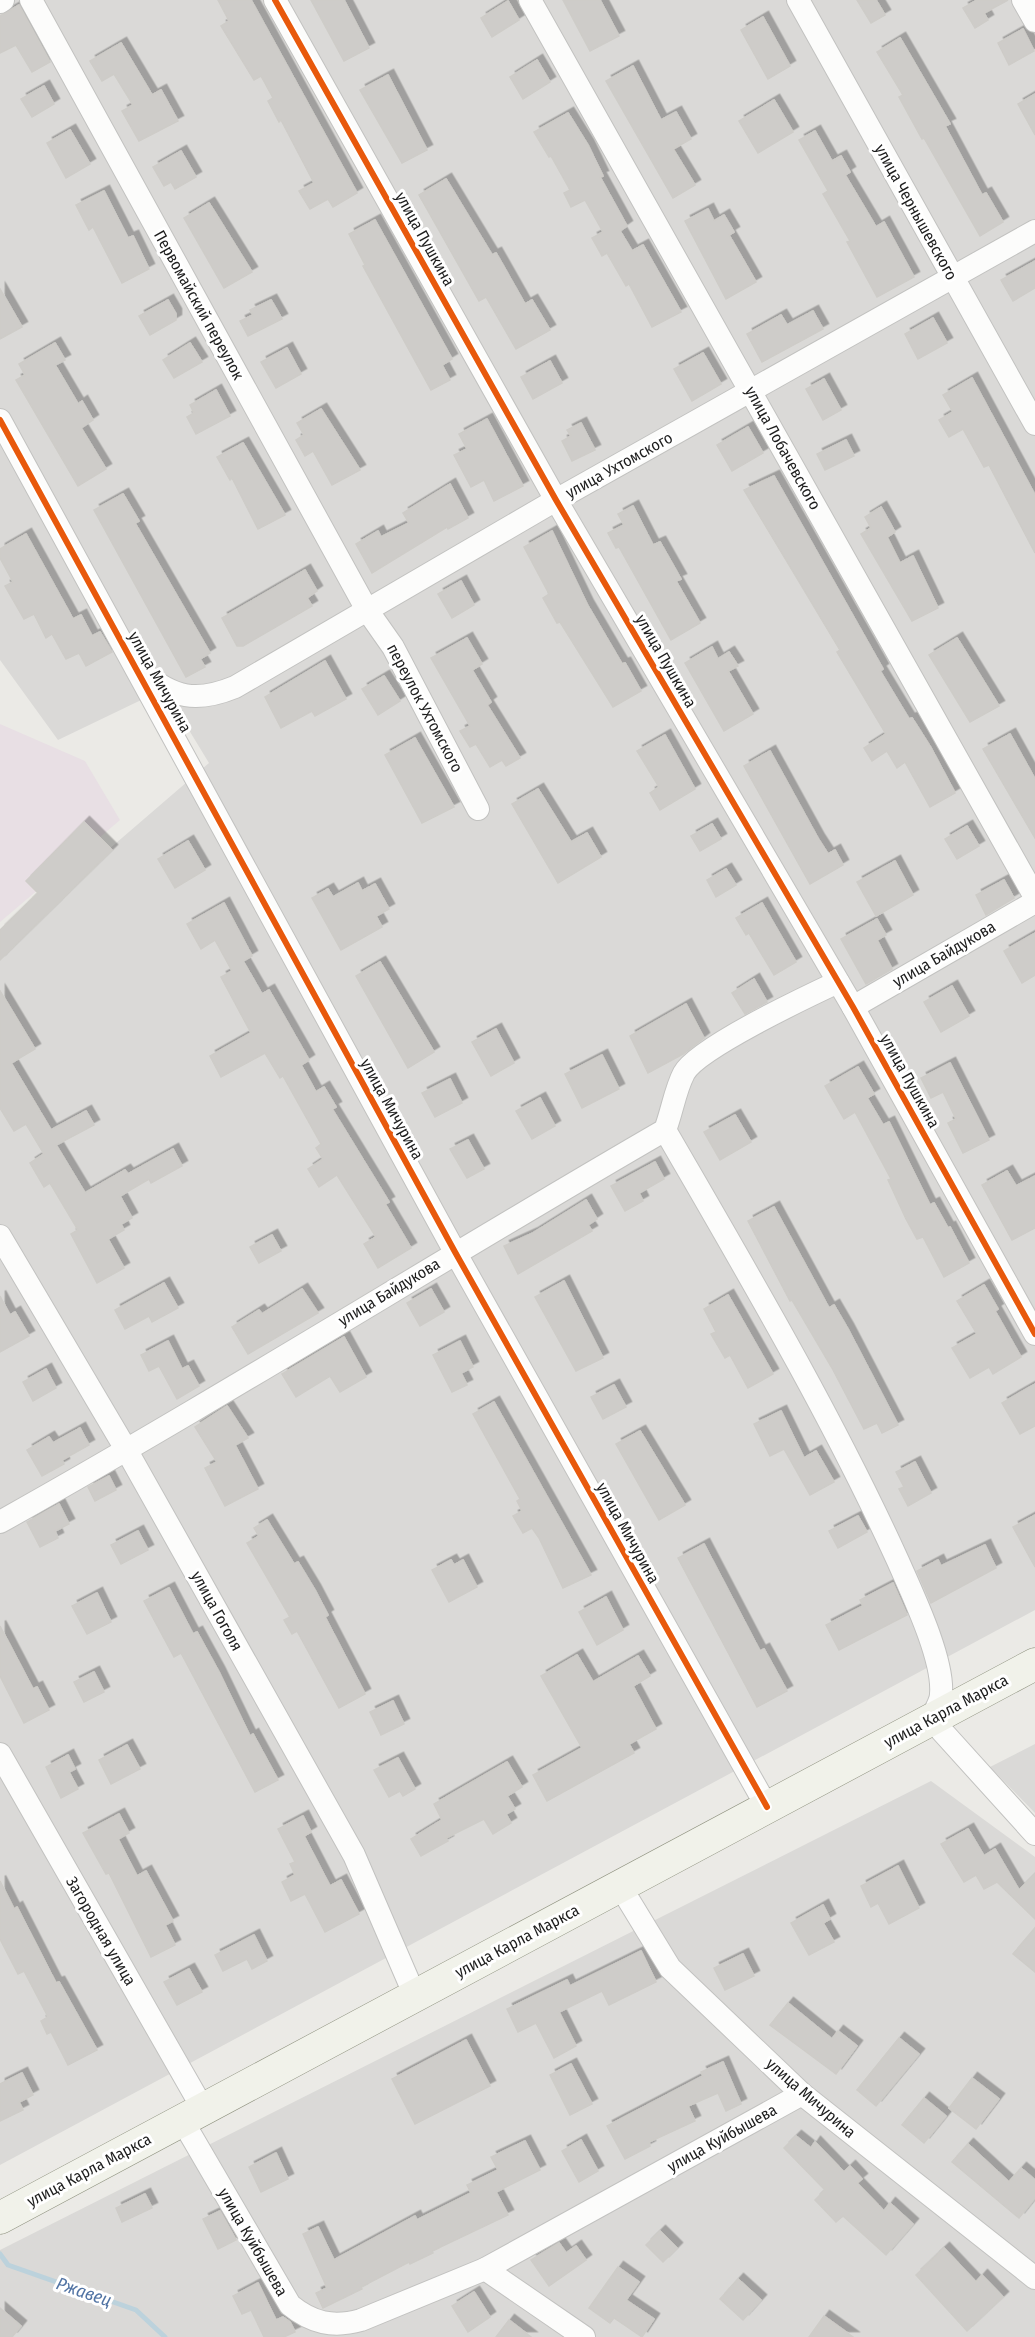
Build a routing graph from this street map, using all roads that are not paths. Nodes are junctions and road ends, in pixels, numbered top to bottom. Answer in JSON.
{"nodes":[{"id":1,"x":31,"y":0,"type":"edge"},
{"id":2,"x":275,"y":0,"type":"edge"},
{"id":3,"x":530,"y":0,"type":"edge"},
{"id":4,"x":798,"y":0,"type":"edge"},
{"id":5,"x":1023,"y":0,"type":"edge"},
{"id":6,"x":1035,"y":21,"type":"edge"},
{"id":7,"x":1035,"y":231,"type":"edge"},
{"id":8,"x":952,"y":278,"type":"junction"},
{"id":9,"x":751,"y":391,"type":"junction"},
{"id":10,"x":0,"y":420,"type":"edge"},
{"id":11,"x":1035,"y":423,"type":"edge"},
{"id":12,"x":556,"y":500,"type":"junction"},
{"id":13,"x":367,"y":610,"type":"junction"},
{"id":14,"x":139,"y":670,"type":"junction"},
{"id":15,"x":478,"y":809,"type":"dead end"},
{"id":16,"x":1035,"y":899,"type":"edge"},
{"id":17,"x":838,"y":982,"type":"junction"},
{"id":18,"x":853,"y":1007,"type":"junction"},
{"id":19,"x":665,"y":1130,"type":"junction"},
{"id":20,"x":0,"y":1236,"type":"edge"},
{"id":21,"x":455,"y":1252,"type":"junction"},
{"id":22,"x":1035,"y":1334,"type":"edge"},
{"id":23,"x":127,"y":1451,"type":"junction"},
{"id":24,"x":0,"y":1522,"type":"edge"},
{"id":25,"x":1035,"y":1664,"type":"edge"},
{"id":26,"x":931,"y":1719,"type":"junction"},
{"id":27,"x":0,"y":1754,"type":"edge"},
{"id":28,"x":767,"y":1807,"type":"junction"},
{"id":29,"x":1035,"y":1834,"type":"edge"},
{"id":30,"x":620,"y":1886,"type":"junction"},
{"id":31,"x":415,"y":1996,"type":"junction"},
{"id":32,"x":802,"y":2094,"type":"junction"},
{"id":33,"x":192,"y":2115,"type":"junction"},
{"id":34,"x":0,"y":2218,"type":"edge"},
{"id":35,"x":485,"y":2269,"type":"junction"},
{"id":36,"x":1035,"y":2278,"type":"edge"},
{"id":37,"x":584,"y":2337,"type":"edge"}],
"edges":[{"from":1,"to":13,"type":"street","name":"Первомайский переулок"},
{"from":2,"to":12,"type":"street","name":"улица Пушкина"},
{"from":3,"to":9,"type":"street","name":"улица Лобачевского"},
{"from":4,"to":8,"type":"street","name":"улица Чернышевского"},
{"from":5,"to":6,"type":"street"},
{"from":7,"to":8,"type":"street","name":"улица Ухтомского"},
{"from":8,"to":9,"type":"street","name":"улица Ухтомского"},
{"from":8,"to":11,"type":"street","name":"улица Чернышевского"},
{"from":9,"to":12,"type":"street","name":"улица Ухтомского"},
{"from":9,"to":16,"type":"street","name":"улица Лобачевского"},
{"from":10,"to":14,"type":"street","name":"улица Мичурина"},
{"from":12,"to":13,"type":"street","name":"улица Ухтомского"},
{"from":12,"to":17,"type":"street","name":"улица Пушкина"},
{"from":13,"to":14,"type":"street","name":"улица Ухтомского"},
{"from":13,"to":15,"type":"street","name":"переулок Ухтомского"},
{"from":14,"to":21,"type":"street","name":"улица Мичурина"},
{"from":16,"to":18,"type":"street","name":"улица Байдукова"},
{"from":17,"to":18,"type":"street","name":"улица Пушкина"},
{"from":17,"to":19,"type":"street"},
{"from":18,"to":22,"type":"street","name":"улица Пушкина"},
{"from":19,"to":21,"type":"street","name":"улица Байдукова"},
{"from":19,"to":26,"type":"street"},
{"from":20,"to":23,"type":"street","name":"улица Гоголя"},
{"from":21,"to":23,"type":"street","name":"улица Байдукова"},
{"from":21,"to":28,"type":"street","name":"улица Мичурина"},
{"from":23,"to":24,"type":"street","name":"улица Байдукова"},
{"from":23,"to":31,"type":"street","name":"улица Гоголя"},
{"from":25,"to":26,"type":"main road","name":"улица Карла Маркса"},
{"from":26,"to":28,"type":"main road","name":"улица Карла Маркса"},
{"from":26,"to":29,"type":"street"},
{"from":27,"to":33,"type":"street","name":"Загородная улица"},
{"from":28,"to":30,"type":"main road","name":"улица Карла Маркса"},
{"from":30,"to":31,"type":"main road","name":"улица Карла Маркса"},
{"from":30,"to":32,"type":"street","name":"улица Мичурина"},
{"from":31,"to":33,"type":"main road","name":"улица Карла Маркса"},
{"from":32,"to":35,"type":"street","name":"улица Куйбышева"},
{"from":32,"to":36,"type":"street","name":"улица Мичурина"},
{"from":33,"to":34,"type":"main road","name":"улица Карла Маркса"},
{"from":33,"to":35,"type":"street","name":"улица Куйбышева"},
{"from":35,"to":37,"type":"street"}]}
